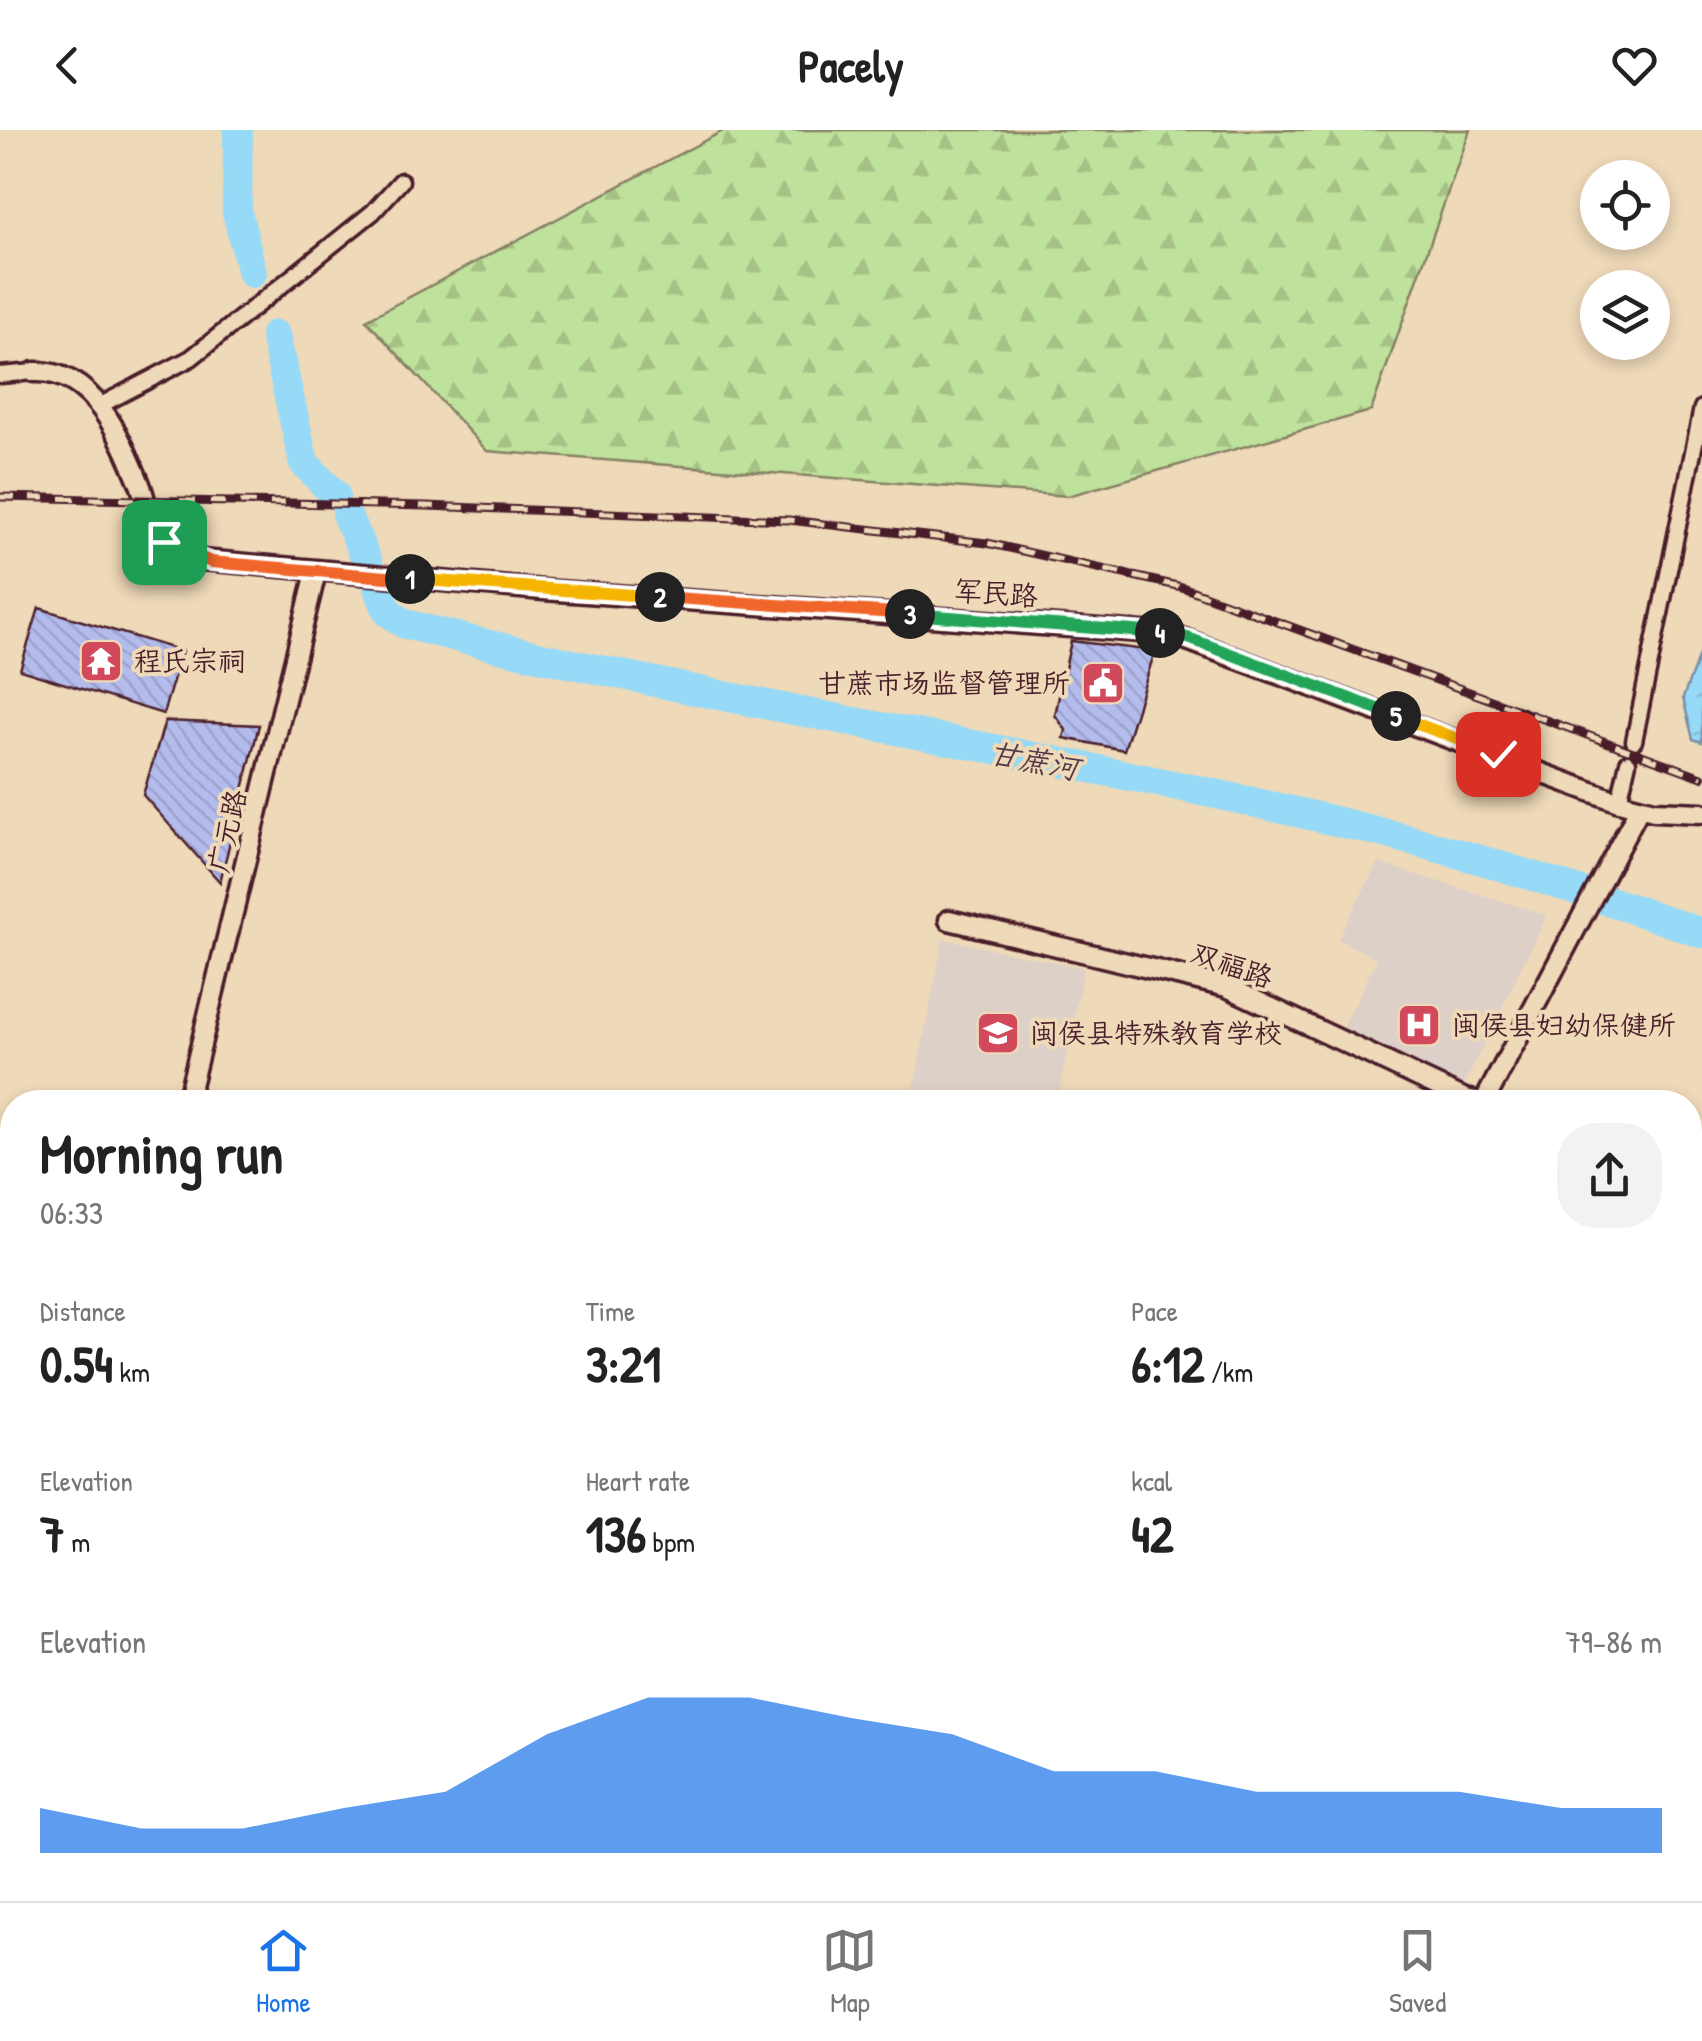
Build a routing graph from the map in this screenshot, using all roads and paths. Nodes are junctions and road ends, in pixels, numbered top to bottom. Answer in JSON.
{"nodes":[{"id":1,"x":401,"y":181,"type":"dead end"},
{"id":2,"x":34,"y":372,"type":"joint"},
{"id":3,"x":0,"y":375,"type":"edge"},
{"id":4,"x":99,"y":406,"type":"junction"},
{"id":5,"x":1702,"y":408,"type":"edge"},
{"id":6,"x":316,"y":572,"type":"junction"},
{"id":7,"x":1634,"y":740,"type":"dead end"},
{"id":8,"x":1628,"y":762,"type":"dead end"},
{"id":9,"x":1618,"y":802,"type":"junction"},
{"id":10,"x":1639,"y":809,"type":"junction"},
{"id":11,"x":1702,"y":813,"type":"edge"},
{"id":12,"x":949,"y":920,"type":"dead end"},
{"id":13,"x":190,"y":1090,"type":"edge"},
{"id":14,"x":1446,"y":1090,"type":"edge"},
{"id":15,"x":1490,"y":1090,"type":"edge"}],
"edges":[{"from":1,"to":4,"type":"street"},
{"from":2,"to":3,"type":"street"},
{"from":2,"to":4,"type":"street"},
{"from":4,"to":6,"type":"street","name":"军民路"},
{"from":5,"to":7,"type":"street"},
{"from":6,"to":9,"type":"street","name":"军民路"},
{"from":6,"to":13,"type":"street","name":"广元路"},
{"from":8,"to":9,"type":"street"},
{"from":9,"to":10,"type":"street","name":"军民路"},
{"from":10,"to":11,"type":"street","name":"军民路"},
{"from":10,"to":15,"type":"street"},
{"from":12,"to":14,"type":"street","name":"双福路"}]}
